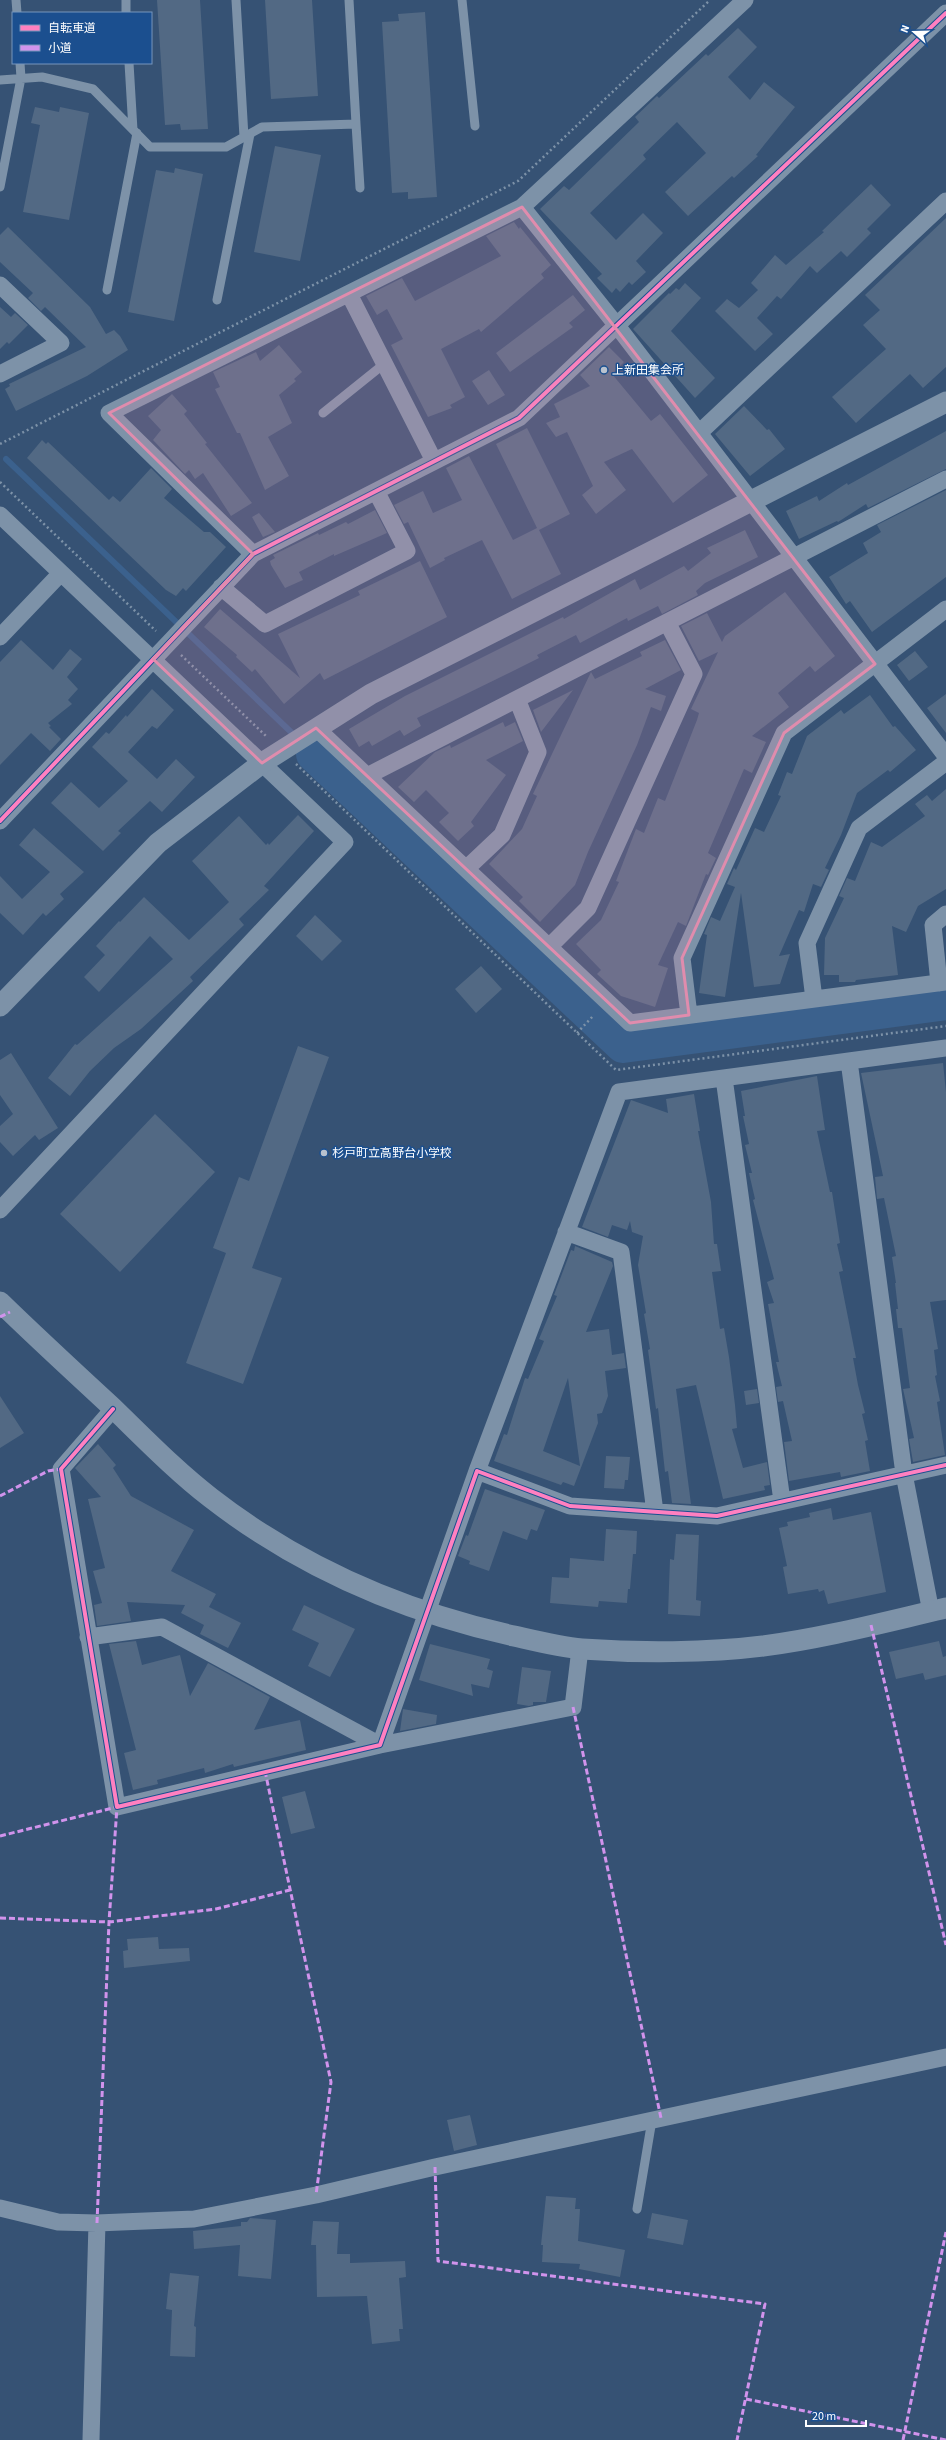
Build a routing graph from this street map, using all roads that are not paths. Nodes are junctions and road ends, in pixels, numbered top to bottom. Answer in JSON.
{"nodes":[{"id":1,"x":16,"y":0,"type":"edge"},
{"id":2,"x":126,"y":0,"type":"edge"},
{"id":3,"x":236,"y":0,"type":"edge"},
{"id":4,"x":349,"y":0,"type":"edge"},
{"id":5,"x":462,"y":0,"type":"edge"},
{"id":6,"x":745,"y":0,"type":"edge"},
{"id":7,"x":17,"y":12,"type":"edge"},
{"id":8,"x":126,"y":12,"type":"edge"},
{"id":9,"x":946,"y":13,"type":"edge"},
{"id":10,"x":20,"y":64,"type":"edge"},
{"id":11,"x":129,"y":64,"type":"edge"},
{"id":12,"x":21,"y":78,"type":"junction"},
{"id":13,"x":0,"y":80,"type":"edge"},
{"id":14,"x":356,"y":124,"type":"junction"},
{"id":15,"x":475,"y":126,"type":"dead end"},
{"id":16,"x":135,"y":131,"type":"junction"},
{"id":17,"x":247,"y":135,"type":"junction"},
{"id":18,"x":0,"y":187,"type":"edge"},
{"id":19,"x":360,"y":188,"type":"dead end"},
{"id":20,"x":946,"y":201,"type":"edge"},
{"id":21,"x":522,"y":207,"type":"junction"},
{"id":22,"x":0,"y":285,"type":"edge"},
{"id":23,"x":107,"y":290,"type":"dead end"},
{"id":24,"x":349,"y":294,"type":"junction"},
{"id":25,"x":217,"y":300,"type":"dead end"},
{"id":26,"x":618,"y":327,"type":"junction"},
{"id":27,"x":384,"y":364,"type":"junction"},
{"id":28,"x":0,"y":374,"type":"edge"},
{"id":29,"x":946,"y":402,"type":"edge"},
{"id":30,"x":323,"y":413,"type":"dead end"},
{"id":31,"x":699,"y":433,"type":"junction"},
{"id":32,"x":434,"y":461,"type":"junction"},
{"id":33,"x":946,"y":479,"type":"edge"},
{"id":34,"x":376,"y":491,"type":"junction"},
{"id":35,"x":750,"y":500,"type":"junction"},
{"id":36,"x":0,"y":515,"type":"edge"},
{"id":37,"x":253,"y":554,"type":"junction"},
{"id":38,"x":794,"y":557,"type":"junction"},
{"id":39,"x":61,"y":573,"type":"junction"},
{"id":40,"x":221,"y":587,"type":"junction"},
{"id":41,"x":946,"y":609,"type":"edge"},
{"id":42,"x":667,"y":622,"type":"junction"},
{"id":43,"x":0,"y":637,"type":"edge"},
{"id":44,"x":153,"y":659,"type":"junction"},
{"id":45,"x":875,"y":664,"type":"junction"},
{"id":46,"x":517,"y":699,"type":"junction"},
{"id":47,"x":316,"y":728,"type":"junction"},
{"id":48,"x":946,"y":756,"type":"edge"},
{"id":49,"x":946,"y":762,"type":"edge"},
{"id":50,"x":262,"y":763,"type":"junction"},
{"id":51,"x":367,"y":776,"type":"junction"},
{"id":52,"x":0,"y":821,"type":"edge"},
{"id":53,"x":466,"y":869,"type":"junction"},
{"id":54,"x":946,"y":914,"type":"edge"},
{"id":55,"x":549,"y":947,"type":"junction"},
{"id":56,"x":942,"y":983,"type":"edge"},
{"id":57,"x":814,"y":999,"type":"junction"},
{"id":58,"x":0,"y":1006,"type":"edge"},
{"id":59,"x":689,"y":1016,"type":"junction"},
{"id":60,"x":946,"y":1048,"type":"edge"},
{"id":61,"x":849,"y":1061,"type":"junction"},
{"id":62,"x":724,"y":1078,"type":"junction"},
{"id":63,"x":0,"y":1210,"type":"edge"},
{"id":64,"x":566,"y":1232,"type":"junction"},
{"id":65,"x":0,"y":1302,"type":"edge"},
{"id":66,"x":113,"y":1409,"type":"junction"},
{"id":67,"x":946,"y":1465,"type":"edge"},
{"id":68,"x":477,"y":1470,"type":"junction"},
{"id":69,"x":904,"y":1474,"type":"junction"},
{"id":70,"x":782,"y":1501,"type":"junction"},
{"id":71,"x":655,"y":1512,"type":"junction"},
{"id":72,"x":938,"y":1610,"type":"edge"},
{"id":73,"x":425,"y":1612,"type":"junction"},
{"id":74,"x":88,"y":1637,"type":"junction"},
{"id":75,"x":580,"y":1649,"type":"junction"},
{"id":76,"x":380,"y":1746,"type":"junction"},
{"id":77,"x":946,"y":2057,"type":"edge"},
{"id":78,"x":652,"y":2120,"type":"junction"},
{"id":79,"x":0,"y":2208,"type":"edge"},
{"id":80,"x":637,"y":2209,"type":"dead end"},
{"id":81,"x":97,"y":2223,"type":"junction"},
{"id":82,"x":91,"y":2440,"type":"edge"}],
"edges":[{"from":1,"to":7,"type":"lane"},
{"from":2,"to":8,"type":"lane"},
{"from":3,"to":17,"type":"lane"},
{"from":4,"to":14,"type":"lane"},
{"from":5,"to":15,"type":"lane"},
{"from":6,"to":21,"type":"street"},
{"from":9,"to":26,"type":"street"},
{"from":10,"to":12,"type":"lane"},
{"from":11,"to":16,"type":"lane"},
{"from":12,"to":13,"type":"lane"},
{"from":12,"to":16,"type":"lane"},
{"from":12,"to":18,"type":"lane"},
{"from":14,"to":17,"type":"lane"},
{"from":14,"to":19,"type":"lane"},
{"from":16,"to":17,"type":"lane"},
{"from":16,"to":23,"type":"lane"},
{"from":17,"to":25,"type":"lane"},
{"from":20,"to":31,"type":"street"},
{"from":21,"to":24,"type":"street"},
{"from":21,"to":26,"type":"street"},
{"from":22,"to":28,"type":"street"},
{"from":24,"to":27,"type":"street"},
{"from":24,"to":37,"type":"street"},
{"from":26,"to":31,"type":"street"},
{"from":26,"to":32,"type":"street"},
{"from":27,"to":30,"type":"lane"},
{"from":27,"to":32,"type":"street"},
{"from":29,"to":35,"type":"street"},
{"from":31,"to":35,"type":"street"},
{"from":32,"to":34,"type":"street"},
{"from":33,"to":38,"type":"street"},
{"from":34,"to":37,"type":"street"},
{"from":34,"to":40,"type":"street"},
{"from":35,"to":38,"type":"street"},
{"from":35,"to":47,"type":"street"},
{"from":36,"to":39,"type":"street"},
{"from":37,"to":40,"type":"street"},
{"from":38,"to":42,"type":"street"},
{"from":38,"to":45,"type":"street"},
{"from":39,"to":43,"type":"street"},
{"from":39,"to":44,"type":"street"},
{"from":40,"to":44,"type":"street"},
{"from":41,"to":45,"type":"street"},
{"from":42,"to":46,"type":"street"},
{"from":42,"to":55,"type":"street"},
{"from":44,"to":50,"type":"street"},
{"from":44,"to":52,"type":"street"},
{"from":45,"to":48,"type":"street"},
{"from":45,"to":59,"type":"street"},
{"from":46,"to":51,"type":"street"},
{"from":46,"to":53,"type":"street"},
{"from":47,"to":50,"type":"street"},
{"from":47,"to":51,"type":"street"},
{"from":49,"to":57,"type":"street"},
{"from":50,"to":58,"type":"street"},
{"from":50,"to":63,"type":"street"},
{"from":51,"to":53,"type":"street"},
{"from":53,"to":55,"type":"street"},
{"from":54,"to":56,"type":"street"},
{"from":55,"to":59,"type":"street"},
{"from":56,"to":57,"type":"street"},
{"from":57,"to":59,"type":"street"},
{"from":60,"to":61,"type":"street"},
{"from":61,"to":62,"type":"street"},
{"from":61,"to":69,"type":"street"},
{"from":62,"to":64,"type":"street"},
{"from":62,"to":70,"type":"street"},
{"from":64,"to":68,"type":"street"},
{"from":64,"to":71,"type":"street"},
{"from":65,"to":66,"type":"street"},
{"from":66,"to":73,"type":"street"},
{"from":66,"to":74,"type":"street"},
{"from":67,"to":69,"type":"street"},
{"from":68,"to":71,"type":"street"},
{"from":68,"to":73,"type":"street"},
{"from":69,"to":70,"type":"street"},
{"from":69,"to":72,"type":"street"},
{"from":70,"to":71,"type":"street"},
{"from":72,"to":75,"type":"street"},
{"from":73,"to":75,"type":"street"},
{"from":73,"to":76,"type":"street"},
{"from":74,"to":76,"type":"street"},
{"from":74,"to":76,"type":"street"},
{"from":75,"to":76,"type":"street"},
{"from":77,"to":78,"type":"street"},
{"from":78,"to":80,"type":"lane"},
{"from":78,"to":81,"type":"street"},
{"from":79,"to":81,"type":"street"},
{"from":81,"to":82,"type":"street"}]}
